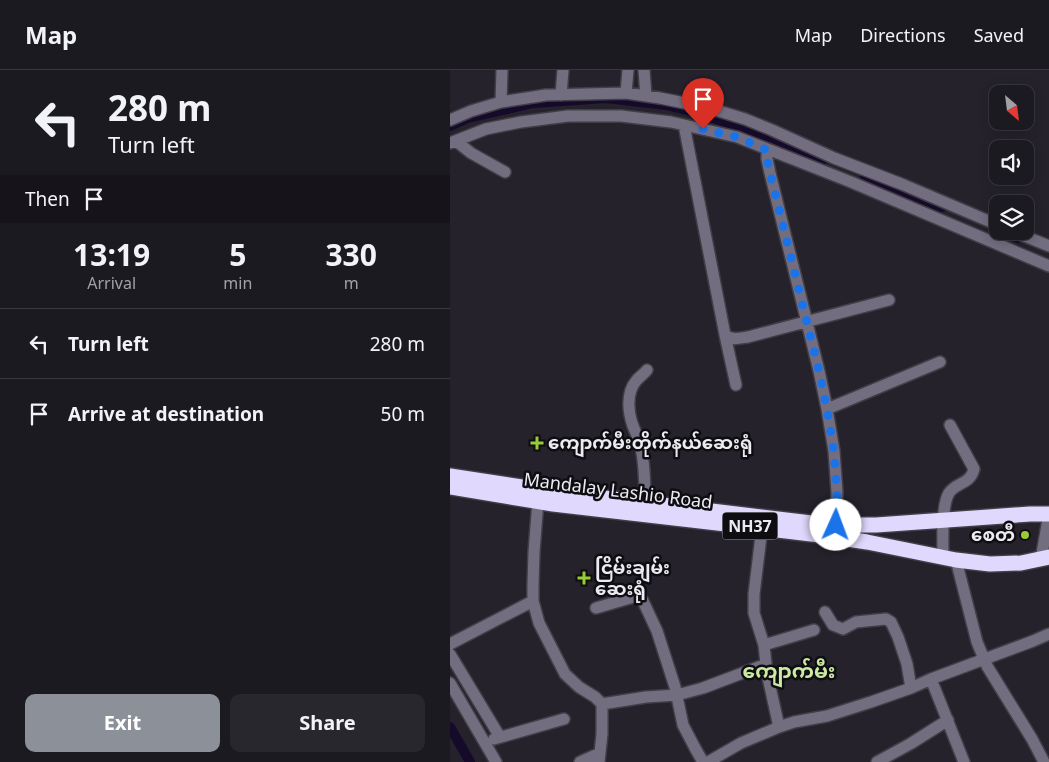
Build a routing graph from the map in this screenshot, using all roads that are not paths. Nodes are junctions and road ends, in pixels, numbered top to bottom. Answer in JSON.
{"nodes":[{"id":1,"x":502,"y":70,"type":"edge"},
{"id":2,"x":563,"y":70,"type":"edge"},
{"id":3,"x":628,"y":70,"type":"edge"},
{"id":4,"x":644,"y":70,"type":"edge"},
{"id":5,"x":626,"y":94,"type":"junction"},
{"id":6,"x":561,"y":95,"type":"junction"},
{"id":7,"x":646,"y":96,"type":"junction"},
{"id":8,"x":500,"y":102,"type":"junction"},
{"id":9,"x":450,"y":120,"type":"edge"},
{"id":10,"x":684,"y":125,"type":"junction"},
{"id":11,"x":771,"y":131,"type":"junction"},
{"id":12,"x":453,"y":142,"type":"edge"},
{"id":13,"x":765,"y":147,"type":"junction"},
{"id":14,"x":505,"y":172,"type":"dead end"},
{"id":15,"x":989,"y":221,"type":"edge"},
{"id":16,"x":1034,"y":240,"type":"edge"},
{"id":17,"x":1049,"y":246,"type":"edge"},
{"id":18,"x":1049,"y":266,"type":"edge"},
{"id":19,"x":889,"y":300,"type":"dead end"},
{"id":20,"x":806,"y":322,"type":"junction"},
{"id":21,"x":725,"y":335,"type":"junction"},
{"id":22,"x":940,"y":362,"type":"dead end"},
{"id":23,"x":647,"y":370,"type":"dead end"},
{"id":24,"x":736,"y":385,"type":"dead end"},
{"id":25,"x":827,"y":409,"type":"junction"},
{"id":26,"x":950,"y":425,"type":"dead end"},
{"id":27,"x":450,"y":476,"type":"edge"},
{"id":28,"x":450,"y":486,"type":"edge"},
{"id":29,"x":538,"y":501,"type":"junction"},
{"id":30,"x":646,"y":503,"type":"junction"},
{"id":31,"x":1049,"y":514,"type":"edge"},
{"id":32,"x":943,"y":520,"type":"junction"},
{"id":33,"x":836,"y":525,"type":"junction"},
{"id":34,"x":762,"y":528,"type":"junction"},
{"id":35,"x":949,"y":558,"type":"junction"},
{"id":36,"x":1045,"y":558,"type":"edge"},
{"id":37,"x":533,"y":601,"type":"junction"},
{"id":38,"x":596,"y":608,"type":"dead end"},
{"id":39,"x":825,"y":612,"type":"dead end"},
{"id":40,"x":814,"y":630,"type":"dead end"},
{"id":41,"x":1049,"y":634,"type":"edge"},
{"id":42,"x":450,"y":644,"type":"edge"},
{"id":43,"x":764,"y":645,"type":"junction"},
{"id":44,"x":450,"y":654,"type":"edge"},
{"id":45,"x":984,"y":660,"type":"junction"},
{"id":46,"x":766,"y":664,"type":"junction"},
{"id":47,"x":931,"y":679,"type":"junction"},
{"id":48,"x":450,"y":683,"type":"edge"},
{"id":49,"x":911,"y":688,"type":"junction"},
{"id":50,"x":676,"y":695,"type":"junction"},
{"id":51,"x":602,"y":704,"type":"junction"},
{"id":52,"x":564,"y":719,"type":"dead end"},
{"id":53,"x":948,"y":720,"type":"junction"},
{"id":54,"x":779,"y":727,"type":"junction"},
{"id":55,"x":500,"y":737,"type":"junction"},
{"id":56,"x":486,"y":742,"type":"junction"},
{"id":57,"x":600,"y":758,"type":"edge"},
{"id":58,"x":496,"y":762,"type":"edge"},
{"id":59,"x":580,"y":762,"type":"edge"},
{"id":60,"x":703,"y":762,"type":"edge"},
{"id":61,"x":708,"y":762,"type":"edge"},
{"id":62,"x":877,"y":762,"type":"edge"},
{"id":63,"x":964,"y":762,"type":"edge"},
{"id":64,"x":1044,"y":762,"type":"edge"}],
"edges":[{"from":1,"to":8,"type":"street"},
{"from":2,"to":6,"type":"street"},
{"from":3,"to":5,"type":"street"},
{"from":4,"to":7,"type":"street"},
{"from":5,"to":6,"type":"street"},
{"from":5,"to":7,"type":"street"},
{"from":6,"to":8,"type":"street"},
{"from":7,"to":11,"type":"street"},
{"from":8,"to":9,"type":"street"},
{"from":10,"to":12,"type":"street"},
{"from":10,"to":13,"type":"street"},
{"from":10,"to":21,"type":"street"},
{"from":11,"to":13,"type":"street"},
{"from":11,"to":15,"type":"street"},
{"from":12,"to":14,"type":"street"},
{"from":13,"to":18,"type":"street"},
{"from":13,"to":20,"type":"street"},
{"from":16,"to":17,"type":"street"},
{"from":19,"to":20,"type":"street"},
{"from":20,"to":21,"type":"street"},
{"from":20,"to":25,"type":"street"},
{"from":21,"to":24,"type":"street"},
{"from":22,"to":25,"type":"street"},
{"from":23,"to":30,"type":"street"},
{"from":25,"to":33,"type":"street"},
{"from":26,"to":32,"type":"street"},
{"from":27,"to":30,"type":"highway","name":"Mandalay Lashio Road","number":"NH37"},
{"from":28,"to":29,"type":"highway","name":"Mandalay Lashio Road","number":"NH37"},
{"from":29,"to":34,"type":"highway","name":"Mandalay Lashio Road","number":"NH37"},
{"from":29,"to":37,"type":"street"},
{"from":30,"to":33,"type":"highway","name":"Mandalay Lashio Road","number":"NH37"},
{"from":31,"to":32,"type":"highway","name":"Mandalay Lashio Road","number":"NH37"},
{"from":31,"to":36,"type":"street"},
{"from":32,"to":33,"type":"highway","name":"Mandalay Lashio Road","number":"NH37"},
{"from":32,"to":35,"type":"street"},
{"from":34,"to":35,"type":"highway","name":"Mandalay Lashio Road","number":"NH37"},
{"from":34,"to":43,"type":"street"},
{"from":35,"to":36,"type":"highway","name":"Mandalay Lashio Road","number":"NH37"},
{"from":35,"to":45,"type":"street"},
{"from":37,"to":42,"type":"street"},
{"from":37,"to":51,"type":"street"},
{"from":38,"to":50,"type":"street"},
{"from":39,"to":49,"type":"street"},
{"from":40,"to":43,"type":"street"},
{"from":41,"to":45,"type":"street"},
{"from":43,"to":46,"type":"street"},
{"from":44,"to":55,"type":"street"},
{"from":45,"to":47,"type":"street"},
{"from":45,"to":64,"type":"street"},
{"from":46,"to":50,"type":"street"},
{"from":46,"to":54,"type":"street"},
{"from":47,"to":49,"type":"street"},
{"from":47,"to":53,"type":"street"},
{"from":48,"to":56,"type":"street"},
{"from":49,"to":54,"type":"street"},
{"from":50,"to":51,"type":"street"},
{"from":50,"to":60,"type":"street"},
{"from":51,"to":57,"type":"street"},
{"from":52,"to":55,"type":"street"},
{"from":53,"to":62,"type":"street"},
{"from":53,"to":63,"type":"street"},
{"from":54,"to":61,"type":"street"},
{"from":55,"to":56,"type":"street"},
{"from":56,"to":58,"type":"street"},
{"from":57,"to":59,"type":"street"}]}
